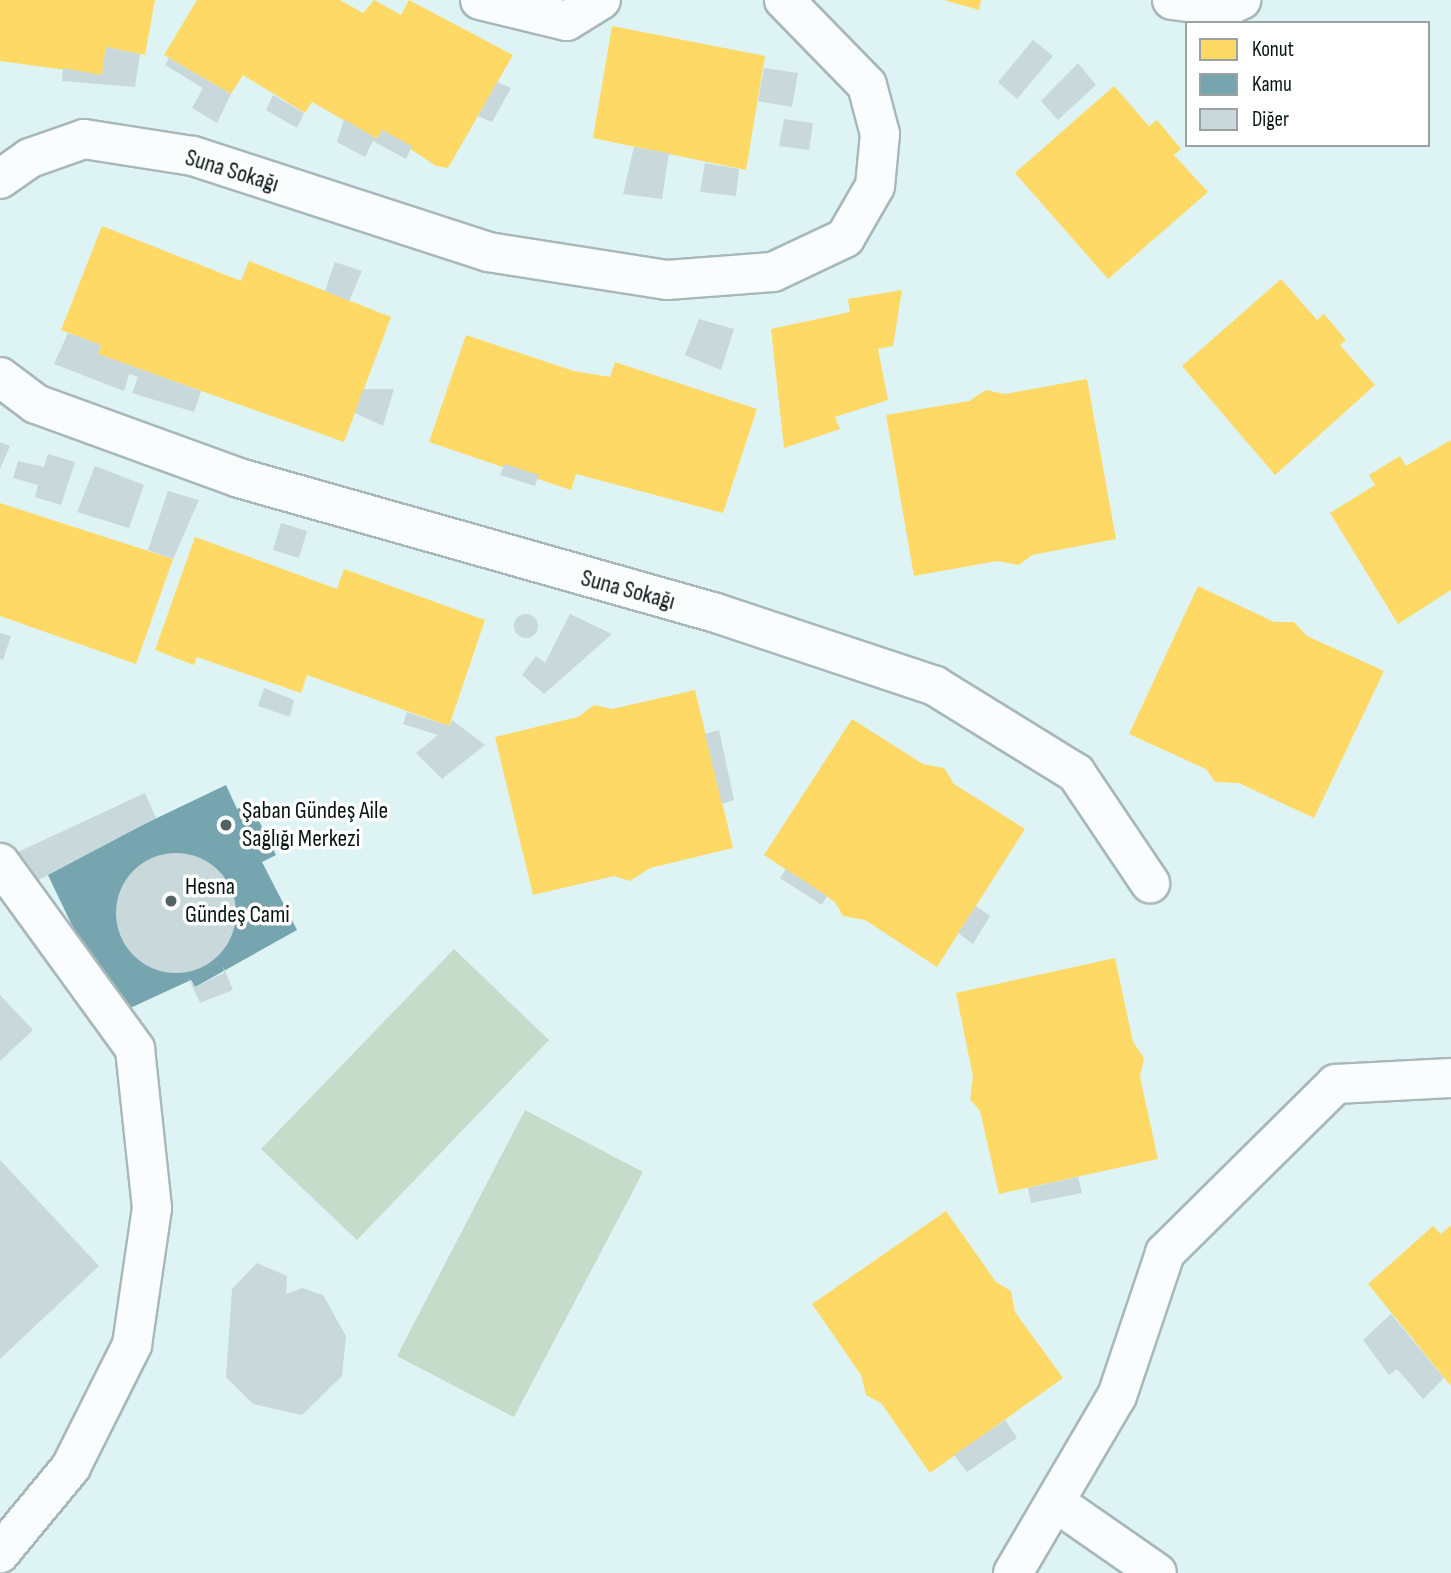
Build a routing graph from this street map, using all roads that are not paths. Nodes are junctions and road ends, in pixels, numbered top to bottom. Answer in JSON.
{"nodes":[{"id":1,"x":480,"y":0,"type":"edge"},
{"id":2,"x":601,"y":0,"type":"edge"},
{"id":3,"x":784,"y":0,"type":"edge"},
{"id":4,"x":1172,"y":0,"type":"edge"},
{"id":5,"x":1241,"y":0,"type":"edge"},
{"id":6,"x":0,"y":179,"type":"edge"},
{"id":7,"x":0,"y":377,"type":"edge"},
{"id":8,"x":0,"y":863,"type":"edge"},
{"id":9,"x":1150,"y":883,"type":"dead end"},
{"id":10,"x":1451,"y":1078,"type":"edge"},
{"id":11,"x":1055,"y":1502,"type":"junction"},
{"id":12,"x":0,"y":1553,"type":"edge"},
{"id":13,"x":1013,"y":1573,"type":"edge"},
{"id":14,"x":1157,"y":1573,"type":"edge"}],
"edges":[{"from":1,"to":2,"type":"street"},
{"from":3,"to":6,"type":"street","name":"Suna Sokağı"},
{"from":4,"to":5,"type":"street"},
{"from":7,"to":9,"type":"street","name":"Suna Sokağı"},
{"from":8,"to":12,"type":"street"},
{"from":10,"to":11,"type":"street"},
{"from":11,"to":13,"type":"street"},
{"from":11,"to":14,"type":"street"}]}
